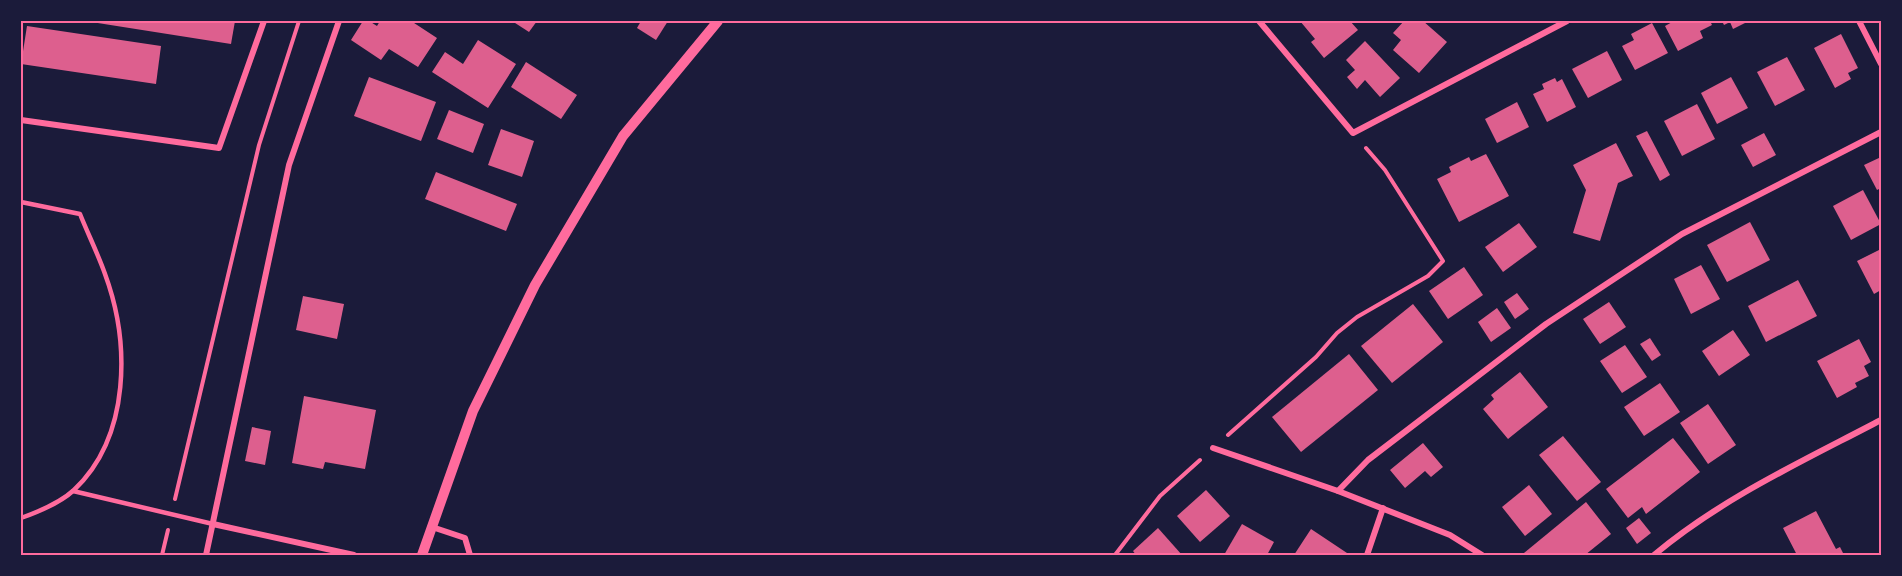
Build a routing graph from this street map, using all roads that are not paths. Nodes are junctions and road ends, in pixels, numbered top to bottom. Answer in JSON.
{"nodes":[{"id":1,"x":264,"y":21,"type":"edge"},
{"id":2,"x":339,"y":21,"type":"edge"},
{"id":3,"x":718,"y":21,"type":"edge"},
{"id":4,"x":1259,"y":21,"type":"edge"},
{"id":5,"x":1567,"y":21,"type":"edge"},
{"id":6,"x":1859,"y":21,"type":"edge"},
{"id":7,"x":1881,"y":64,"type":"edge"},
{"id":8,"x":21,"y":120,"type":"edge"},
{"id":9,"x":1881,"y":132,"type":"edge"},
{"id":10,"x":21,"y":202,"type":"edge"},
{"id":11,"x":1881,"y":420,"type":"edge"},
{"id":12,"x":1213,"y":448,"type":"road end"},
{"id":13,"x":73,"y":491,"type":"junction"},
{"id":14,"x":1338,"y":491,"type":"junction"},
{"id":15,"x":1383,"y":508,"type":"junction"},
{"id":16,"x":21,"y":518,"type":"edge"},
{"id":17,"x":213,"y":524,"type":"junction"},
{"id":18,"x":432,"y":527,"type":"junction"},
{"id":19,"x":206,"y":555,"type":"edge"},
{"id":20,"x":354,"y":555,"type":"edge"},
{"id":21,"x":422,"y":555,"type":"edge"},
{"id":22,"x":470,"y":555,"type":"edge"},
{"id":23,"x":1367,"y":555,"type":"edge"},
{"id":24,"x":1482,"y":555,"type":"edge"},
{"id":25,"x":1654,"y":555,"type":"edge"}],
"edges":[{"from":1,"to":8,"type":"street"},
{"from":2,"to":17,"type":"street"},
{"from":3,"to":18,"type":"street"},
{"from":4,"to":5,"type":"street"},
{"from":6,"to":7,"type":"street"},
{"from":9,"to":14,"type":"street"},
{"from":10,"to":13,"type":"lane"},
{"from":11,"to":25,"type":"street"},
{"from":12,"to":14,"type":"street"},
{"from":13,"to":16,"type":"lane"},
{"from":13,"to":17,"type":"lane"},
{"from":14,"to":15,"type":"street"},
{"from":15,"to":23,"type":"street"},
{"from":15,"to":24,"type":"street"},
{"from":17,"to":19,"type":"street"},
{"from":17,"to":20,"type":"street"},
{"from":18,"to":21,"type":"street"},
{"from":18,"to":22,"type":"street"}]}
